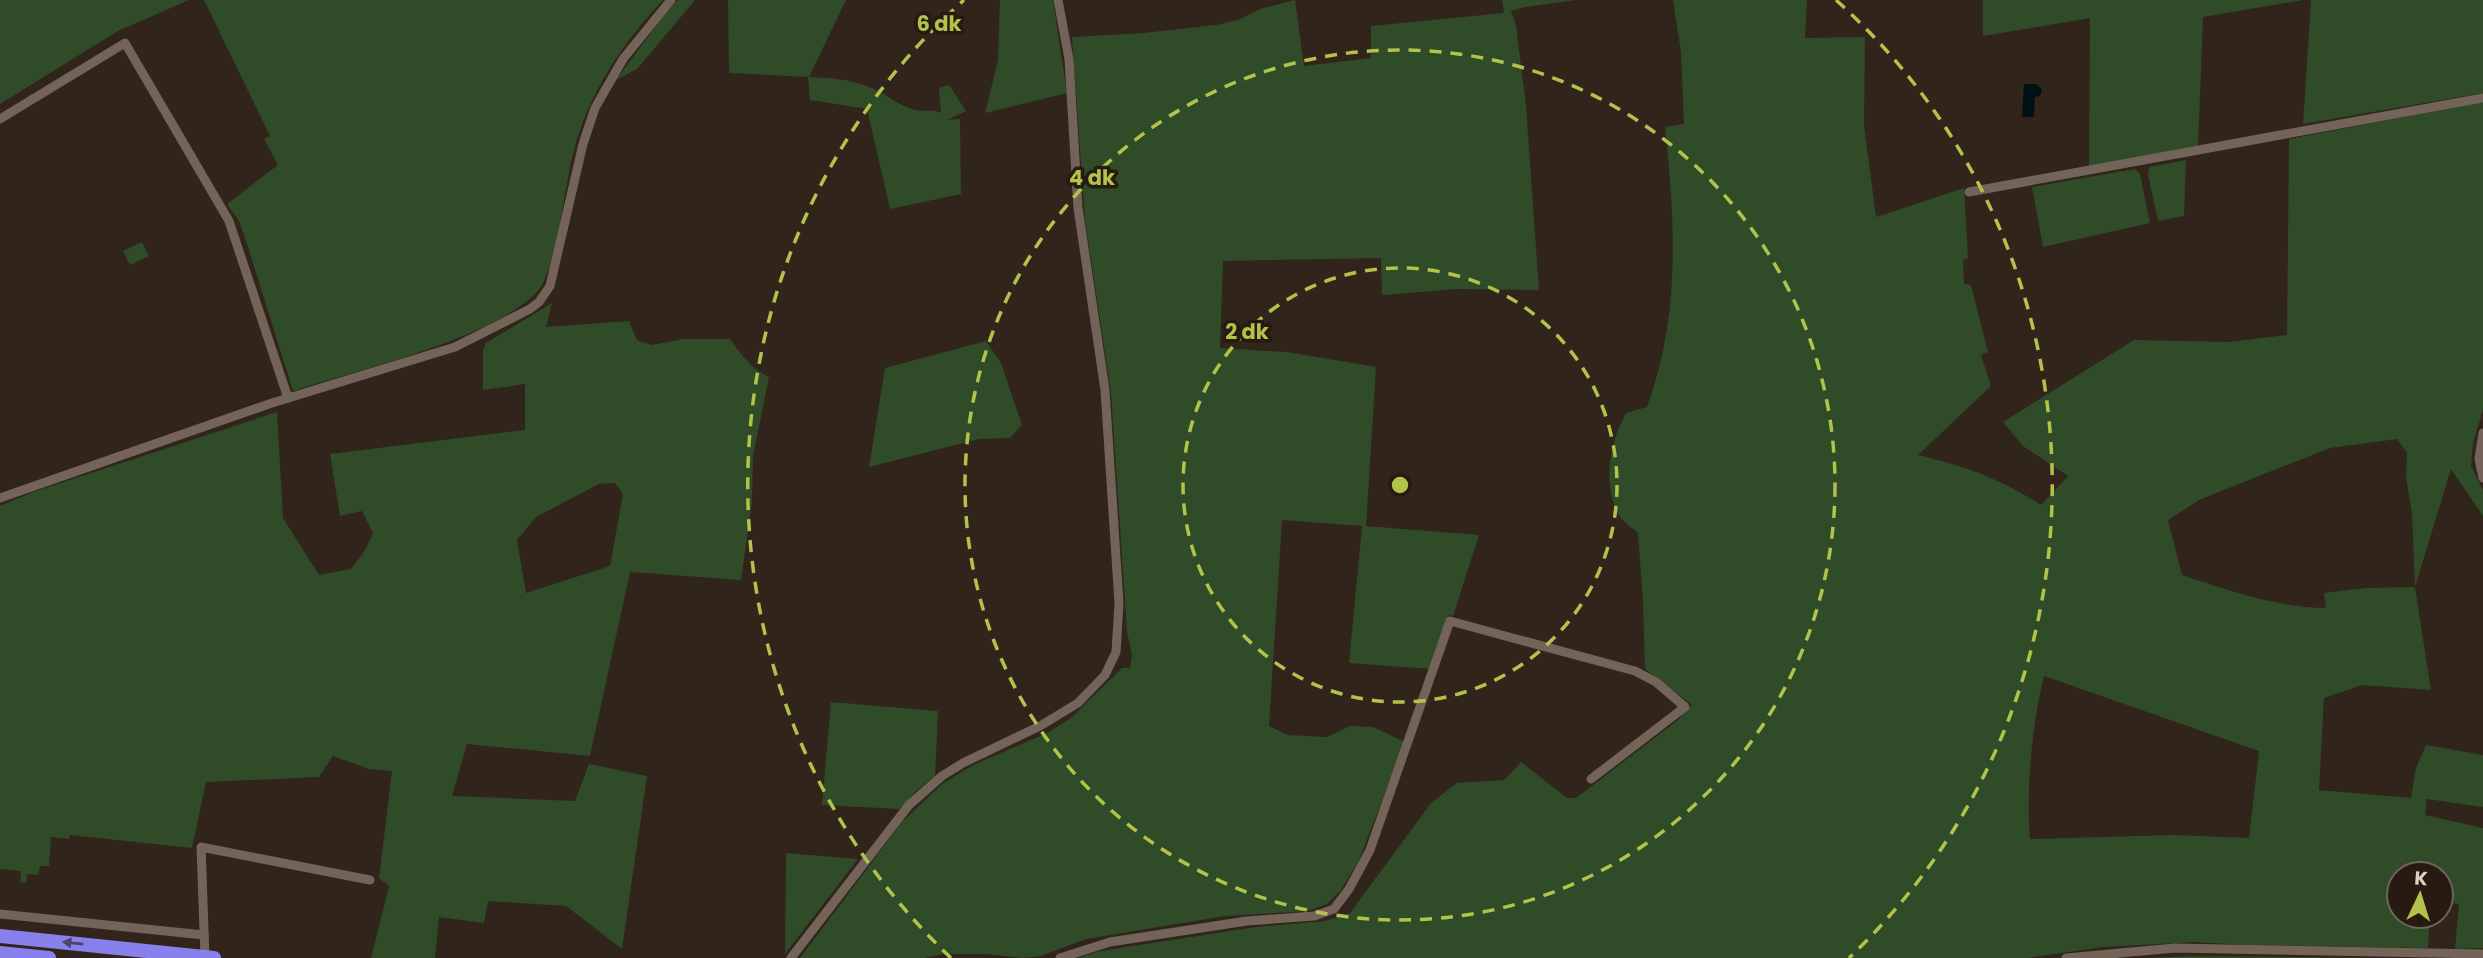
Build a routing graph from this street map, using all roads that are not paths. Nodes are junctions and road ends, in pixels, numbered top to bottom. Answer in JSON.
{"nodes":[{"id":1,"x":671,"y":0,"type":"edge"},
{"id":2,"x":1058,"y":0,"type":"edge"},
{"id":3,"x":2483,"y":98,"type":"edge"},
{"id":4,"x":0,"y":119,"type":"edge"},
{"id":5,"x":1969,"y":192,"type":"dead end"},
{"id":6,"x":288,"y":398,"type":"junction"},
{"id":7,"x":2483,"y":433,"type":"edge"},
{"id":8,"x":2483,"y":478,"type":"edge"},
{"id":9,"x":0,"y":498,"type":"edge"},
{"id":10,"x":1591,"y":779,"type":"dead end"},
{"id":11,"x":370,"y":880,"type":"dead end"},
{"id":12,"x":0,"y":914,"type":"edge"},
{"id":13,"x":204,"y":935,"type":"junction"},
{"id":14,"x":0,"y":936,"type":"edge"},
{"id":15,"x":0,"y":953,"type":"edge"},
{"id":16,"x":2483,"y":954,"type":"edge"},
{"id":17,"x":49,"y":958,"type":"edge"},
{"id":18,"x":209,"y":958,"type":"edge"},
{"id":19,"x":791,"y":958,"type":"edge"},
{"id":20,"x":1060,"y":958,"type":"edge"},
{"id":21,"x":2066,"y":958,"type":"edge"}],
"edges":[{"from":1,"to":6,"type":"street"},
{"from":2,"to":19,"type":"street"},
{"from":3,"to":5,"type":"street"},
{"from":4,"to":6,"type":"street"},
{"from":6,"to":9,"type":"street"},
{"from":7,"to":8,"type":"street"},
{"from":10,"to":20,"type":"street"},
{"from":11,"to":13,"type":"street"},
{"from":12,"to":13,"type":"street"},
{"from":13,"to":18,"type":"street"},
{"from":18,"to":14,"type":"highway","one_way":true},
{"from":15,"to":17,"type":"highway"},
{"from":16,"to":21,"type":"street"}]}
